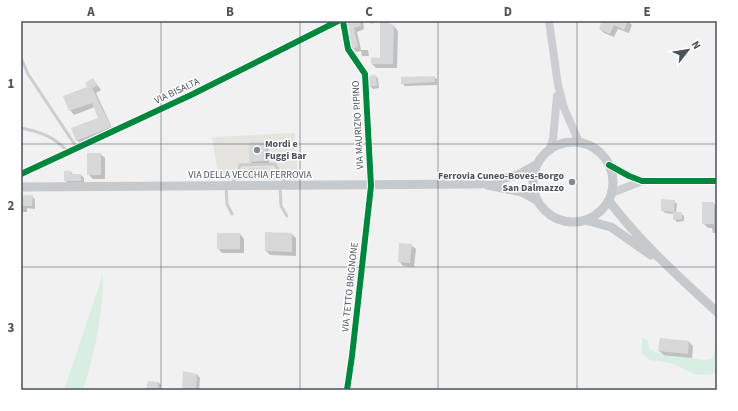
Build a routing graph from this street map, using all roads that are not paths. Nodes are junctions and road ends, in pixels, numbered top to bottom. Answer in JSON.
{"nodes":[{"id":1,"x":338,"y":21,"type":"edge"},
{"id":2,"x":343,"y":21,"type":"edge"},
{"id":3,"x":549,"y":21,"type":"edge"},
{"id":4,"x":21,"y":58,"type":"edge"},
{"id":5,"x":558,"y":85,"type":"junction"},
{"id":6,"x":21,"y":128,"type":"edge"},
{"id":7,"x":579,"y":142,"type":"junction"},
{"id":8,"x":77,"y":148,"type":"junction"},
{"id":9,"x":549,"y":150,"type":"junction"},
{"id":10,"x":68,"y":152,"type":"junction"},
{"id":11,"x":536,"y":165,"type":"junction"},
{"id":12,"x":609,"y":165,"type":"junction"},
{"id":13,"x":21,"y":174,"type":"edge"},
{"id":14,"x":281,"y":175,"type":"junction"},
{"id":15,"x":236,"y":176,"type":"junction"},
{"id":16,"x":642,"y":181,"type":"junction"},
{"id":17,"x":717,"y":181,"type":"edge"},
{"id":18,"x":480,"y":184,"type":"junction"},
{"id":19,"x":229,"y":185,"type":"junction"},
{"id":20,"x":283,"y":185,"type":"junction"},
{"id":21,"x":371,"y":186,"type":"junction"},
{"id":22,"x":21,"y":187,"type":"edge"},
{"id":23,"x":610,"y":197,"type":"junction"},
{"id":24,"x":538,"y":201,"type":"junction"},
{"id":25,"x":232,"y":214,"type":"dead end"},
{"id":26,"x":287,"y":216,"type":"dead end"},
{"id":27,"x":586,"y":220,"type":"junction"},
{"id":28,"x":672,"y":272,"type":"junction"},
{"id":29,"x":717,"y":312,"type":"edge"},
{"id":30,"x":347,"y":390,"type":"edge"}],
"edges":[{"from":1,"to":8,"type":"lane","name":"VIA BISALTA"},
{"from":2,"to":21,"type":"lane","name":"VIA MAURIZIO PIPINO"},
{"from":3,"to":5,"type":"main road"},
{"from":4,"to":8,"type":"lane"},
{"from":5,"to":7,"type":"main road"},
{"from":5,"to":9,"type":"main road"},
{"from":6,"to":10,"type":"lane"},
{"from":7,"to":9,"type":"main road"},
{"from":7,"to":12,"type":"main road"},
{"from":8,"to":10,"type":"lane","name":"VIA BISALTA"},
{"from":9,"to":11,"type":"main road"},
{"from":10,"to":13,"type":"lane","name":"VIA BISALTA"},
{"from":11,"to":18,"type":"main road","name":"VIA DELLA VECCHIA FERROVIA"},
{"from":11,"to":24,"type":"main road"},
{"from":12,"to":16,"type":"main road"},
{"from":12,"to":23,"type":"main road"},
{"from":14,"to":15,"type":"lane"},
{"from":14,"to":15,"type":"lane"},
{"from":14,"to":20,"type":"lane"},
{"from":15,"to":19,"type":"lane"},
{"from":16,"to":17,"type":"main road"},
{"from":16,"to":23,"type":"main road"},
{"from":18,"to":21,"type":"main road","name":"VIA DELLA VECCHIA FERROVIA"},
{"from":18,"to":24,"type":"main road","name":"VIA DELLA VECCHIA FERROVIA"},
{"from":19,"to":20,"type":"main road","name":"VIA DELLA VECCHIA FERROVIA"},
{"from":19,"to":22,"type":"main road","name":"VIA DELLA VECCHIA FERROVIA"},
{"from":19,"to":25,"type":"lane"},
{"from":20,"to":21,"type":"main road","name":"VIA DELLA VECCHIA FERROVIA"},
{"from":20,"to":26,"type":"lane"},
{"from":21,"to":30,"type":"lane","name":"VIA TETTO BRIGNONE"},
{"from":23,"to":27,"type":"main road"},
{"from":23,"to":28,"type":"main road"},
{"from":24,"to":27,"type":"main road"},
{"from":27,"to":28,"type":"main road"},
{"from":28,"to":29,"type":"main road"}]}
